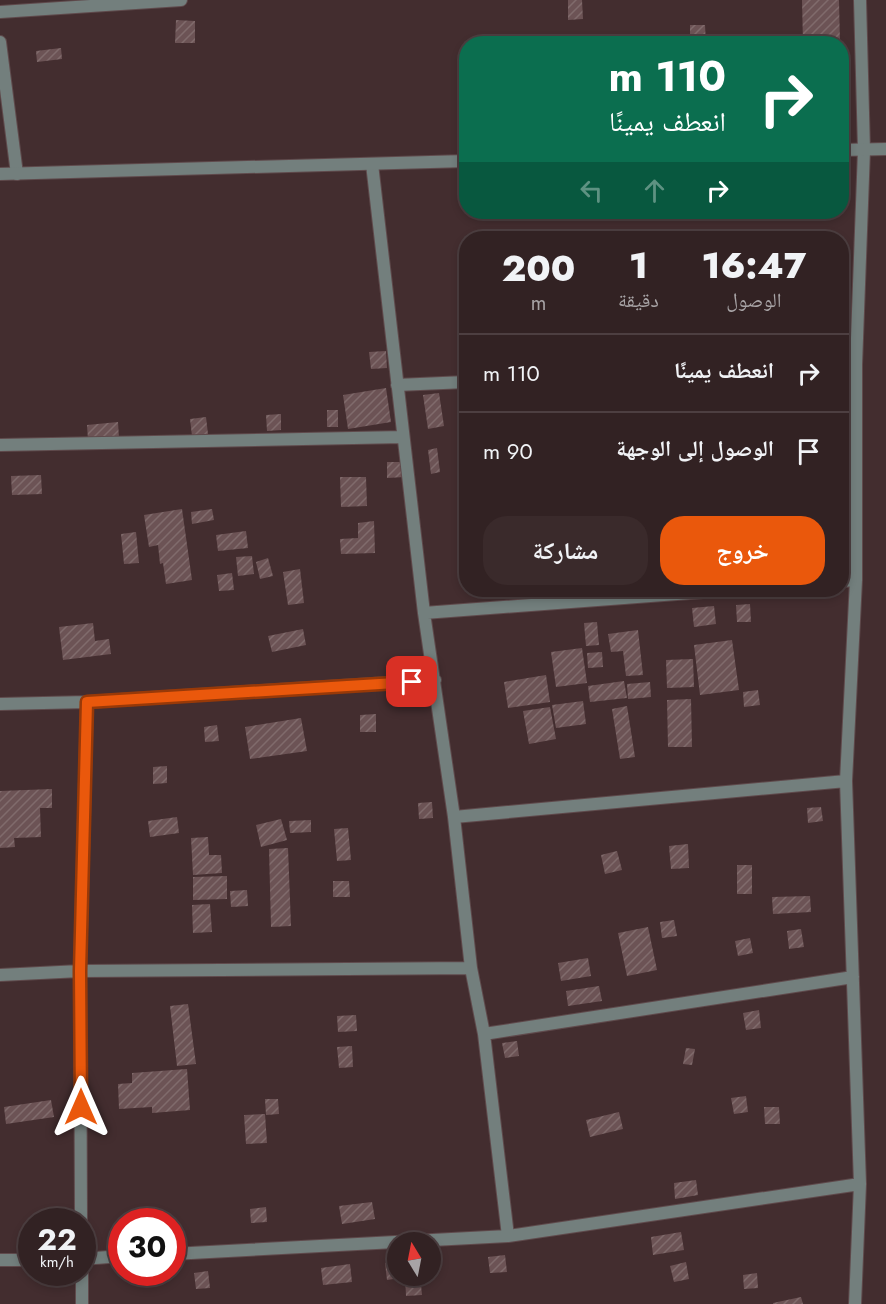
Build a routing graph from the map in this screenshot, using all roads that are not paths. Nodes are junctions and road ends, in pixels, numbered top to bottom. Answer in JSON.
{"nodes":[{"id":1,"x":181,"y":0,"type":"edge"},
{"id":2,"x":860,"y":0,"type":"edge"},
{"id":3,"x":0,"y":12,"type":"edge"},
{"id":4,"x":0,"y":42,"type":"edge"},
{"id":5,"x":886,"y":149,"type":"edge"},
{"id":6,"x":849,"y":150,"type":"edge"},
{"id":7,"x":864,"y":150,"type":"junction"},
{"id":8,"x":459,"y":161,"type":"edge"},
{"id":9,"x":372,"y":164,"type":"junction"},
{"id":10,"x":0,"y":174,"type":"edge"},
{"id":11,"x":17,"y":174,"type":"junction"},
{"id":12,"x":849,"y":365,"type":"edge"},
{"id":13,"x":856,"y":365,"type":"junction"},
{"id":14,"x":459,"y":382,"type":"edge"},
{"id":15,"x":397,"y":385,"type":"junction"},
{"id":16,"x":404,"y":437,"type":"junction"},
{"id":17,"x":0,"y":445,"type":"edge"},
{"id":18,"x":849,"y":580,"type":"edge"},
{"id":19,"x":856,"y":580,"type":"junction"},
{"id":20,"x":637,"y":597,"type":"edge"},
{"id":21,"x":424,"y":613,"type":"junction"},
{"id":22,"x":435,"y":680,"type":"junction"},
{"id":23,"x":87,"y":702,"type":"junction"},
{"id":24,"x":0,"y":704,"type":"edge"},
{"id":25,"x":846,"y":781,"type":"junction"},
{"id":26,"x":454,"y":817,"type":"junction"},
{"id":27,"x":471,"y":968,"type":"junction"},
{"id":28,"x":80,"y":971,"type":"junction"},
{"id":29,"x":0,"y":975,"type":"edge"},
{"id":30,"x":854,"y":977,"type":"junction"},
{"id":31,"x":484,"y":1034,"type":"junction"},
{"id":32,"x":860,"y":1184,"type":"junction"},
{"id":33,"x":81,"y":1208,"type":"edge"},
{"id":34,"x":507,"y":1236,"type":"junction"},
{"id":35,"x":186,"y":1253,"type":"edge"},
{"id":36,"x":0,"y":1260,"type":"edge"},
{"id":37,"x":18,"y":1260,"type":"edge"},
{"id":38,"x":82,"y":1286,"type":"edge"},
{"id":39,"x":82,"y":1304,"type":"edge"},
{"id":40,"x":855,"y":1304,"type":"edge"}],
"edges":[{"from":1,"to":3,"type":"street"},
{"from":2,"to":7,"type":"street"},
{"from":4,"to":11,"type":"street"},
{"from":5,"to":7,"type":"street"},
{"from":6,"to":7,"type":"street"},
{"from":7,"to":13,"type":"street"},
{"from":8,"to":9,"type":"street"},
{"from":9,"to":11,"type":"street"},
{"from":9,"to":15,"type":"street"},
{"from":10,"to":11,"type":"street"},
{"from":12,"to":13,"type":"street"},
{"from":13,"to":19,"type":"street"},
{"from":14,"to":15,"type":"street"},
{"from":15,"to":16,"type":"street"},
{"from":16,"to":17,"type":"street"},
{"from":16,"to":21,"type":"street"},
{"from":18,"to":19,"type":"street"},
{"from":19,"to":25,"type":"street"},
{"from":20,"to":21,"type":"street"},
{"from":21,"to":22,"type":"street"},
{"from":22,"to":23,"type":"street"},
{"from":22,"to":26,"type":"street"},
{"from":23,"to":24,"type":"street"},
{"from":23,"to":28,"type":"street"},
{"from":25,"to":26,"type":"street"},
{"from":25,"to":30,"type":"street"},
{"from":26,"to":27,"type":"street"},
{"from":27,"to":28,"type":"street"},
{"from":27,"to":31,"type":"street"},
{"from":28,"to":29,"type":"street"},
{"from":28,"to":33,"type":"street"},
{"from":30,"to":31,"type":"street"},
{"from":30,"to":32,"type":"street"},
{"from":31,"to":34,"type":"street"},
{"from":32,"to":34,"type":"street"},
{"from":32,"to":40,"type":"street"},
{"from":34,"to":35,"type":"street"},
{"from":36,"to":37,"type":"street"},
{"from":38,"to":39,"type":"street"}]}
